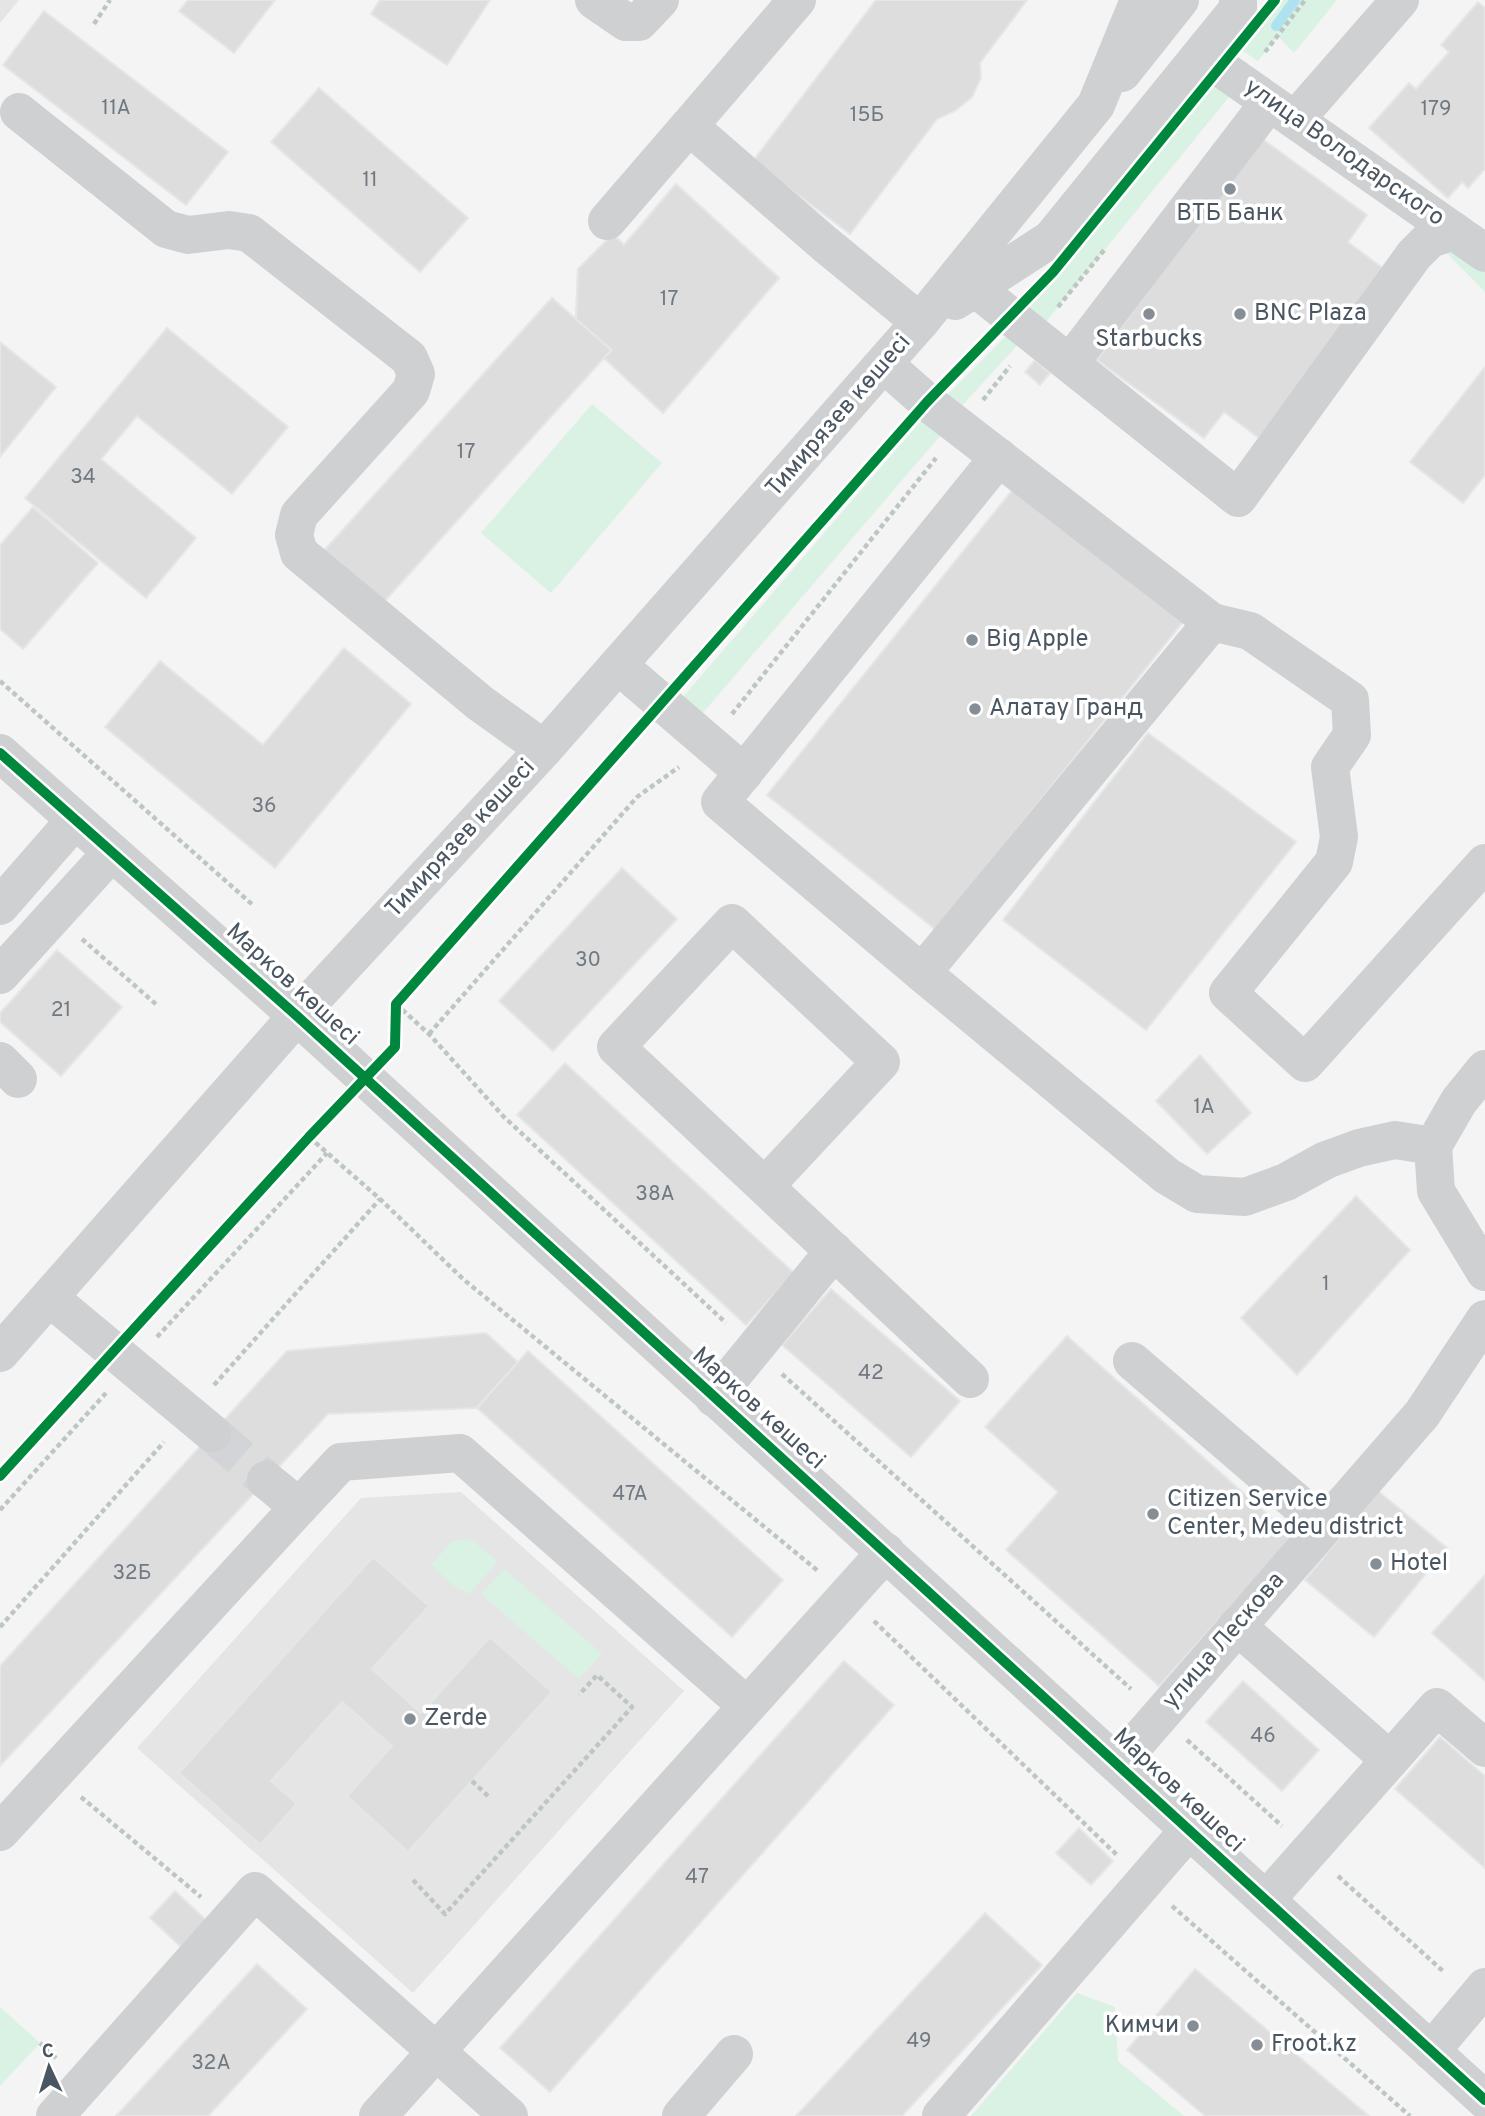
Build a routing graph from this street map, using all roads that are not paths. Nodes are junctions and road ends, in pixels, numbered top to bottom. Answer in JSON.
{"nodes":[{"id":1,"x":594,"y":0,"type":"edge"},
{"id":2,"x":660,"y":0,"type":"edge"},
{"id":3,"x":797,"y":0,"type":"edge"},
{"id":4,"x":1139,"y":0,"type":"edge"},
{"id":5,"x":1180,"y":0,"type":"edge"},
{"id":6,"x":1238,"y":0,"type":"edge"},
{"id":7,"x":1400,"y":0,"type":"edge"},
{"id":8,"x":1202,"y":55,"type":"junction"},
{"id":9,"x":1096,"y":105,"type":"junction"},
{"id":10,"x":1257,"y":105,"type":"junction"},
{"id":11,"x":19,"y":112,"type":"dead end"},
{"id":12,"x":1295,"y":120,"type":"junction"},
{"id":13,"x":689,"y":126,"type":"junction"},
{"id":14,"x":607,"y":221,"type":"dead end"},
{"id":15,"x":1440,"y":237,"type":"junction"},
{"id":16,"x":1485,"y":253,"type":"edge"},
{"id":17,"x":975,"y":288,"type":"junction"},
{"id":18,"x":920,"y":323,"type":"junction"},
{"id":19,"x":1070,"y":363,"type":"junction"},
{"id":20,"x":884,"y":365,"type":"junction"},
{"id":21,"x":999,"y":457,"type":"junction"},
{"id":22,"x":1212,"y":622,"type":"junction"},
{"id":23,"x":618,"y":665,"type":"junction"},
{"id":24,"x":544,"y":748,"type":"junction"},
{"id":25,"x":0,"y":753,"type":"edge"},
{"id":26,"x":744,"y":773,"type":"junction"},
{"id":27,"x":75,"y":820,"type":"junction"},
{"id":28,"x":112,"y":852,"type":"junction"},
{"id":29,"x":1485,"y":863,"type":"edge"},
{"id":30,"x":0,"y":906,"type":"edge"},
{"id":31,"x":922,"y":973,"type":"junction"},
{"id":32,"x":0,"y":975,"type":"edge"},
{"id":33,"x":297,"y":1016,"type":"junction"},
{"id":34,"x":1485,"y":1069,"type":"edge"},
{"id":35,"x":1433,"y":1146,"type":"junction"},
{"id":36,"x":765,"y":1186,"type":"junction"},
{"id":37,"x":834,"y":1251,"type":"junction"},
{"id":38,"x":1485,"y":1272,"type":"edge"},
{"id":39,"x":50,"y":1298,"type":"junction"},
{"id":40,"x":1485,"y":1320,"type":"edge"},
{"id":41,"x":0,"y":1353,"type":"edge"},
{"id":42,"x":1132,"y":1361,"type":"dead end"},
{"id":43,"x":970,"y":1379,"type":"dead end"},
{"id":44,"x":714,"y":1398,"type":"junction"},
{"id":45,"x":212,"y":1433,"type":"tunnel mouth"},
{"id":46,"x":266,"y":1480,"type":"tunnel mouth"},
{"id":47,"x":299,"y":1507,"type":"junction"},
{"id":48,"x":1324,"y":1525,"type":"junction"},
{"id":49,"x":886,"y":1552,"type":"junction"},
{"id":50,"x":1237,"y":1626,"type":"junction"},
{"id":51,"x":747,"y":1706,"type":"junction"},
{"id":52,"x":1485,"y":1748,"type":"edge"},
{"id":53,"x":1390,"y":1760,"type":"junction"},
{"id":54,"x":1118,"y":1764,"type":"junction"},
{"id":55,"x":1189,"y":1829,"type":"junction"},
{"id":56,"x":0,"y":1832,"type":"edge"},
{"id":57,"x":1266,"y":1900,"type":"junction"},
{"id":58,"x":1480,"y":1993,"type":"edge"},
{"id":59,"x":436,"y":2051,"type":"junction"},
{"id":60,"x":1431,"y":2051,"type":"junction"},
{"id":61,"x":734,"y":2054,"type":"dead end"},
{"id":62,"x":1485,"y":2101,"type":"edge"},
{"id":63,"x":55,"y":2116,"type":"edge"},
{"id":64,"x":378,"y":2116,"type":"edge"},
{"id":65,"x":509,"y":2116,"type":"edge"},
{"id":66,"x":681,"y":2116,"type":"edge"},
{"id":67,"x":940,"y":2116,"type":"edge"}],
"edges":[{"from":1,"to":2,"type":"street"},
{"from":3,"to":13,"type":"street"},
{"from":4,"to":9,"type":"street","name":"Тимирязев көшесі"},
{"from":5,"to":9,"type":"street"},
{"from":6,"to":8,"type":"street","name":"Тимирязев көшесі"},
{"from":7,"to":12,"type":"street"},
{"from":8,"to":10,"type":"street","name":"улица Володарского"},
{"from":8,"to":17,"type":"street","name":"Тимирязев көшесі"},
{"from":9,"to":18,"type":"street","name":"Тимирязев көшесі"},
{"from":10,"to":12,"type":"street","name":"улица Володарского"},
{"from":10,"to":15,"type":"street"},
{"from":10,"to":19,"type":"street"},
{"from":11,"to":24,"type":"street"},
{"from":12,"to":15,"type":"street","name":"улица Володарского"},
{"from":13,"to":14,"type":"street"},
{"from":13,"to":18,"type":"street"},
{"from":15,"to":16,"type":"street","name":"улица Володарского"},
{"from":15,"to":19,"type":"street"},
{"from":17,"to":18,"type":"street","name":"Тимирязев көшесі"},
{"from":17,"to":19,"type":"street"},
{"from":18,"to":20,"type":"street","name":"Тимирязев көшесі"},
{"from":20,"to":21,"type":"street"},
{"from":20,"to":23,"type":"street","name":"Тимирязев көшесі"},
{"from":21,"to":22,"type":"street"},
{"from":21,"to":26,"type":"street"},
{"from":22,"to":29,"type":"street"},
{"from":22,"to":31,"type":"street"},
{"from":23,"to":24,"type":"street","name":"Тимирязев көшесі"},
{"from":23,"to":26,"type":"street"},
{"from":24,"to":33,"type":"street","name":"Тимирязев көшесі"},
{"from":25,"to":27,"type":"street","name":"Марков көшесі"},
{"from":26,"to":31,"type":"street"},
{"from":27,"to":28,"type":"street","name":"Марков көшесі"},
{"from":27,"to":30,"type":"street"},
{"from":28,"to":32,"type":"street"},
{"from":28,"to":33,"type":"street","name":"Марков көшесі"},
{"from":31,"to":35,"type":"street"},
{"from":33,"to":39,"type":"street","name":"Тимирязев көшесі"},
{"from":33,"to":44,"type":"street","name":"Марков көшесі"},
{"from":34,"to":35,"type":"street"},
{"from":35,"to":38,"type":"street"},
{"from":36,"to":36,"type":"street"},
{"from":36,"to":37,"type":"street"},
{"from":37,"to":43,"type":"street"},
{"from":37,"to":44,"type":"street"},
{"from":39,"to":41,"type":"street","name":"Тимирязев көшесі"},
{"from":39,"to":45,"type":"street"},
{"from":40,"to":48,"type":"street","name":"улица Лескова"},
{"from":42,"to":48,"type":"street"},
{"from":44,"to":49,"type":"street","name":"Марков көшесі"},
{"from":46,"to":47,"type":"street"},
{"from":47,"to":51,"type":"street"},
{"from":47,"to":56,"type":"street"},
{"from":48,"to":50,"type":"street","name":"улица Лескова"},
{"from":49,"to":51,"type":"street"},
{"from":49,"to":54,"type":"street","name":"Марков көшесі"},
{"from":50,"to":53,"type":"street"},
{"from":50,"to":54,"type":"street","name":"улица Лескова"},
{"from":51,"to":59,"type":"street"},
{"from":52,"to":53,"type":"street"},
{"from":53,"to":57,"type":"street"},
{"from":54,"to":55,"type":"street","name":"Марков көшесі"},
{"from":55,"to":57,"type":"street","name":"Марков көшесі"},
{"from":55,"to":67,"type":"street"},
{"from":57,"to":60,"type":"street","name":"Марков көшесі"},
{"from":58,"to":60,"type":"street"},
{"from":59,"to":63,"type":"street"},
{"from":59,"to":64,"type":"street"},
{"from":59,"to":65,"type":"street"},
{"from":60,"to":62,"type":"street","name":"Марков көшесі"},
{"from":61,"to":66,"type":"street"}]}
